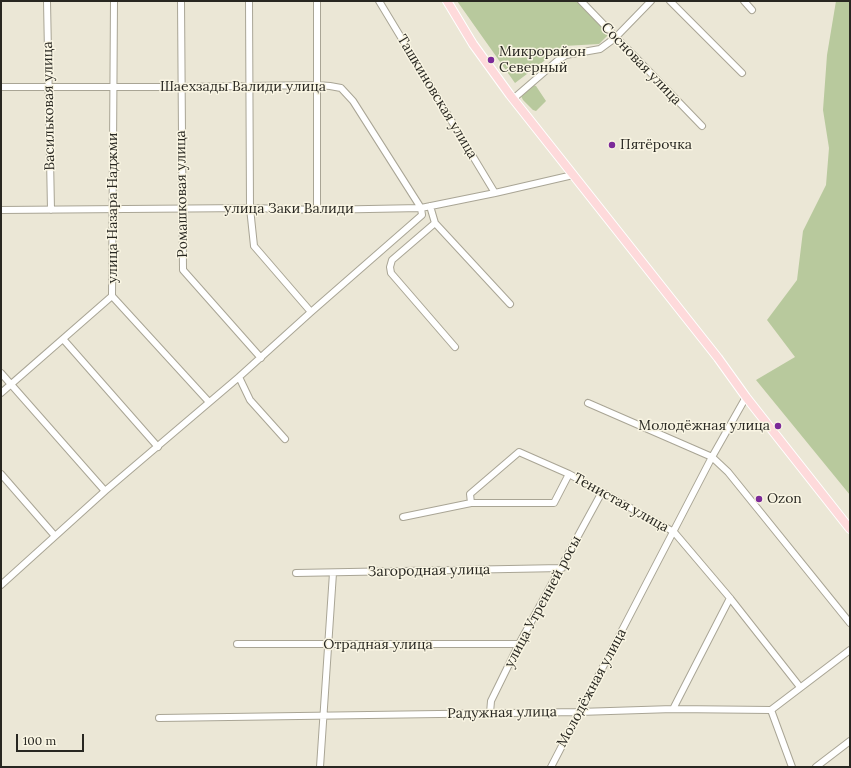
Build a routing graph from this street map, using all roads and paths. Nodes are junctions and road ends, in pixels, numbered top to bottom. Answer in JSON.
{"nodes":[{"id":1,"x":47,"y":1,"type":"edge"},
{"id":2,"x":114,"y":1,"type":"edge"},
{"id":3,"x":181,"y":1,"type":"edge"},
{"id":4,"x":249,"y":1,"type":"edge"},
{"id":5,"x":317,"y":1,"type":"edge"},
{"id":6,"x":378,"y":1,"type":"edge"},
{"id":7,"x":447,"y":1,"type":"edge"},
{"id":8,"x":581,"y":1,"type":"edge"},
{"id":9,"x":651,"y":1,"type":"edge"},
{"id":10,"x":670,"y":1,"type":"edge"},
{"id":11,"x":744,"y":1,"type":"edge"},
{"id":12,"x":752,"y":10,"type":"dead end"},
{"id":13,"x":615,"y":38,"type":"junction"},
{"id":14,"x":742,"y":73,"type":"dead end"},
{"id":15,"x":317,"y":85,"type":"junction"},
{"id":16,"x":249,"y":86,"type":"junction"},
{"id":17,"x":1,"y":87,"type":"edge"},
{"id":18,"x":49,"y":87,"type":"junction"},
{"id":19,"x":113,"y":87,"type":"junction"},
{"id":20,"x":181,"y":87,"type":"junction"},
{"id":21,"x":513,"y":99,"type":"junction"},
{"id":22,"x":702,"y":126,"type":"dead end"},
{"id":23,"x":573,"y":175,"type":"junction"},
{"id":24,"x":495,"y":194,"type":"junction"},
{"id":25,"x":430,"y":206,"type":"junction"},
{"id":26,"x":250,"y":208,"type":"junction"},
{"id":27,"x":421,"y":208,"type":"junction"},
{"id":28,"x":112,"y":209,"type":"junction"},
{"id":29,"x":183,"y":209,"type":"junction"},
{"id":30,"x":1,"y":210,"type":"edge"},
{"id":31,"x":51,"y":210,"type":"junction"},
{"id":32,"x":317,"y":210,"type":"junction"},
{"id":33,"x":436,"y":223,"type":"junction"},
{"id":34,"x":112,"y":296,"type":"junction"},
{"id":35,"x":510,"y":304,"type":"dead end"},
{"id":36,"x":310,"y":312,"type":"junction"},
{"id":37,"x":62,"y":339,"type":"junction"},
{"id":38,"x":455,"y":346,"type":"dead end"},
{"id":39,"x":261,"y":358,"type":"junction"},
{"id":40,"x":1,"y":373,"type":"edge"},
{"id":41,"x":239,"y":377,"type":"junction"},
{"id":42,"x":10,"y":385,"type":"junction"},
{"id":43,"x":1,"y":393,"type":"edge"},
{"id":44,"x":746,"y":397,"type":"junction"},
{"id":45,"x":209,"y":402,"type":"junction"},
{"id":46,"x":588,"y":403,"type":"dead end"},
{"id":47,"x":285,"y":440,"type":"dead end"},
{"id":48,"x":158,"y":447,"type":"junction"},
{"id":49,"x":712,"y":456,"type":"junction"},
{"id":50,"x":1,"y":474,"type":"edge"},
{"id":51,"x":569,"y":474,"type":"junction"},
{"id":52,"x":105,"y":491,"type":"junction"},
{"id":53,"x":602,"y":492,"type":"junction"},
{"id":54,"x":471,"y":503,"type":"junction"},
{"id":55,"x":403,"y":517,"type":"dead end"},
{"id":56,"x":850,"y":529,"type":"edge"},
{"id":57,"x":674,"y":532,"type":"junction"},
{"id":58,"x":55,"y":536,"type":"junction"},
{"id":59,"x":562,"y":568,"type":"junction"},
{"id":60,"x":296,"y":573,"type":"dead end"},
{"id":61,"x":333,"y":573,"type":"junction"},
{"id":62,"x":2,"y":583,"type":"edge"},
{"id":63,"x":730,"y":598,"type":"junction"},
{"id":64,"x":850,"y":623,"type":"edge"},
{"id":65,"x":237,"y":644,"type":"dead end"},
{"id":66,"x":519,"y":644,"type":"junction"},
{"id":67,"x":328,"y":645,"type":"junction"},
{"id":68,"x":850,"y":650,"type":"edge"},
{"id":69,"x":800,"y":686,"type":"junction"},
{"id":70,"x":673,"y":709,"type":"junction"},
{"id":71,"x":771,"y":710,"type":"junction"},
{"id":72,"x":579,"y":712,"type":"junction"},
{"id":73,"x":490,"y":713,"type":"junction"},
{"id":74,"x":324,"y":716,"type":"junction"},
{"id":75,"x":158,"y":718,"type":"dead end"},
{"id":76,"x":850,"y":741,"type":"edge"},
{"id":77,"x":320,"y":767,"type":"edge"},
{"id":78,"x":551,"y":767,"type":"edge"},
{"id":79,"x":792,"y":767,"type":"edge"},
{"id":80,"x":816,"y":767,"type":"edge"}],
"edges":[{"from":1,"to":18,"type":"street","name":"Васильковая улица"},
{"from":2,"to":19,"type":"street","name":"улица Назара Наджми"},
{"from":3,"to":20,"type":"street","name":"Ромашковая улица"},
{"from":4,"to":16,"type":"street"},
{"from":5,"to":15,"type":"street"},
{"from":6,"to":24,"type":"street","name":"Ташкиновская улица"},
{"from":7,"to":21,"type":"main road"},
{"from":8,"to":13,"type":"street","name":"Сосновая улица"},
{"from":9,"to":13,"type":"street"},
{"from":10,"to":14,"type":"street"},
{"from":11,"to":12,"type":"street"},
{"from":13,"to":21,"type":"street"},
{"from":13,"to":22,"type":"street","name":"Сосновая улица"},
{"from":15,"to":16,"type":"street","name":"Шаехзады Валиди улица"},
{"from":15,"to":27,"type":"street","name":"Шаехзады Валиди улица"},
{"from":15,"to":32,"type":"street"},
{"from":16,"to":20,"type":"street","name":"Шаехзады Валиди улица"},
{"from":16,"to":26,"type":"street"},
{"from":17,"to":18,"type":"street","name":"Шаехзады Валиди улица"},
{"from":18,"to":19,"type":"street","name":"Шаехзады Валиди улица"},
{"from":18,"to":31,"type":"street","name":"Васильковая улица"},
{"from":19,"to":20,"type":"street","name":"Шаехзады Валиди улица"},
{"from":19,"to":28,"type":"street","name":"улица Назара Наджми"},
{"from":20,"to":29,"type":"street","name":"Ромашковая улица"},
{"from":21,"to":23,"type":"main road"},
{"from":23,"to":24,"type":"street","name":"улица Заки Валиди"},
{"from":23,"to":44,"type":"main road"},
{"from":24,"to":25,"type":"street","name":"улица Заки Валиди"},
{"from":25,"to":27,"type":"street","name":"улица Заки Валиди"},
{"from":25,"to":33,"type":"street"},
{"from":26,"to":29,"type":"street","name":"улица Заки Валиди"},
{"from":26,"to":32,"type":"street","name":"улица Заки Валиди"},
{"from":26,"to":36,"type":"street"},
{"from":27,"to":32,"type":"street","name":"улица Заки Валиди"},
{"from":27,"to":36,"type":"street"},
{"from":28,"to":29,"type":"street","name":"улица Заки Валиди"},
{"from":28,"to":31,"type":"street","name":"улица Заки Валиди"},
{"from":28,"to":34,"type":"street","name":"улица Назара Наджми"},
{"from":29,"to":39,"type":"street","name":"Ромашковая улица"},
{"from":30,"to":31,"type":"street","name":"улица Заки Валиди"},
{"from":33,"to":35,"type":"street"},
{"from":33,"to":38,"type":"street"},
{"from":34,"to":37,"type":"street"},
{"from":34,"to":45,"type":"street","name":"улица Назара Наджми"},
{"from":36,"to":39,"type":"street"},
{"from":37,"to":42,"type":"street"},
{"from":37,"to":48,"type":"street"},
{"from":39,"to":41,"type":"street"},
{"from":40,"to":42,"type":"street"},
{"from":41,"to":45,"type":"street"},
{"from":41,"to":47,"type":"street"},
{"from":42,"to":43,"type":"street"},
{"from":42,"to":52,"type":"street"},
{"from":44,"to":49,"type":"street","name":"Молодёжная улица"},
{"from":44,"to":56,"type":"main road"},
{"from":45,"to":48,"type":"street"},
{"from":46,"to":49,"type":"street"},
{"from":48,"to":52,"type":"street"},
{"from":49,"to":57,"type":"street","name":"Молодёжная улица"},
{"from":49,"to":64,"type":"street"},
{"from":50,"to":58,"type":"street"},
{"from":51,"to":53,"type":"street","name":"Тенистая улица"},
{"from":51,"to":54,"type":"street"},
{"from":51,"to":54,"type":"street","name":"Тенистая улица"},
{"from":52,"to":58,"type":"street"},
{"from":53,"to":57,"type":"street","name":"Тенистая улица"},
{"from":53,"to":59,"type":"street","name":"улица Утренней росы"},
{"from":54,"to":55,"type":"street"},
{"from":57,"to":63,"type":"street","name":"Тенистая улица"},
{"from":57,"to":72,"type":"street","name":"Молодёжная улица"},
{"from":58,"to":62,"type":"street"},
{"from":59,"to":61,"type":"street","name":"Загородная улица"},
{"from":59,"to":66,"type":"street","name":"улица Утренней росы"},
{"from":60,"to":61,"type":"street","name":"Загородная улица"},
{"from":61,"to":67,"type":"street"},
{"from":63,"to":69,"type":"street","name":"Тенистая улица"},
{"from":63,"to":70,"type":"street"},
{"from":65,"to":67,"type":"street","name":"Отрадная улица"},
{"from":66,"to":67,"type":"street","name":"Отрадная улица"},
{"from":66,"to":73,"type":"street","name":"улица Утренней росы"},
{"from":67,"to":74,"type":"street"},
{"from":68,"to":69,"type":"street"},
{"from":69,"to":71,"type":"street"},
{"from":70,"to":71,"type":"street","name":"Радужная улица"},
{"from":70,"to":72,"type":"street","name":"Радужная улица"},
{"from":71,"to":79,"type":"street"},
{"from":72,"to":73,"type":"street","name":"Радужная улица"},
{"from":72,"to":78,"type":"street","name":"Молодёжная улица"},
{"from":73,"to":74,"type":"street","name":"Радужная улица"},
{"from":74,"to":75,"type":"street","name":"Радужная улица"},
{"from":74,"to":77,"type":"street"},
{"from":76,"to":80,"type":"street"}]}
